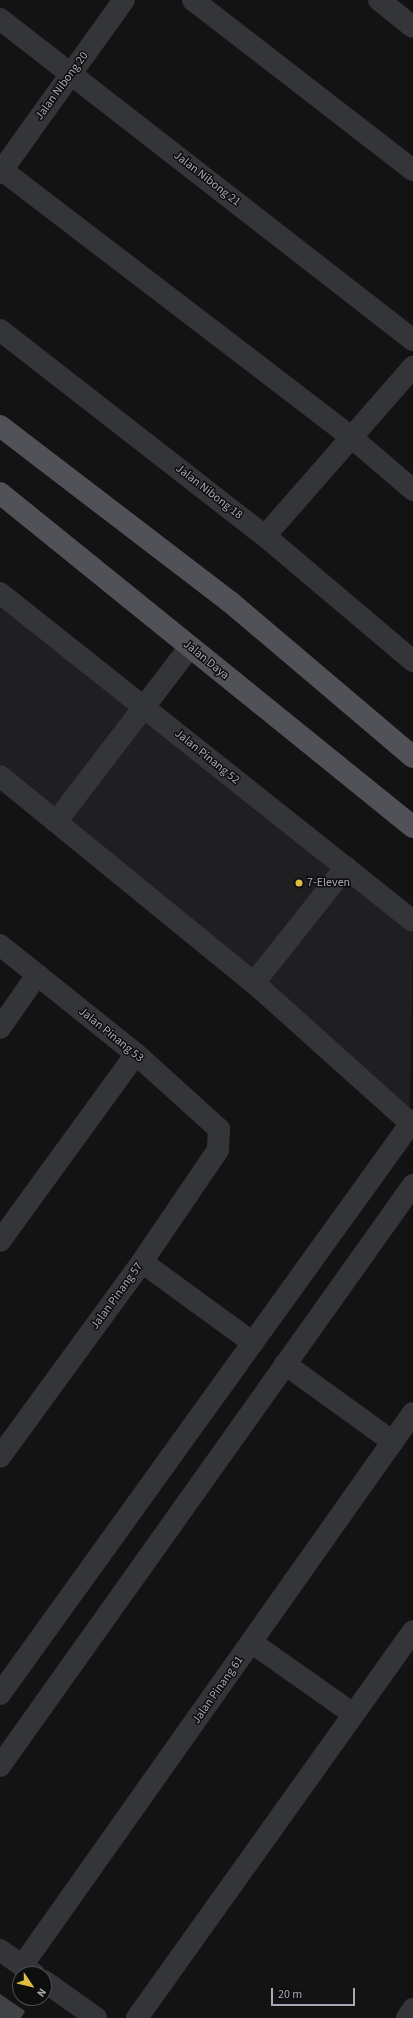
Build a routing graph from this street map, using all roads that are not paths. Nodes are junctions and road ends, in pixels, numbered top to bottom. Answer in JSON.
{"nodes":[{"id":1,"x":124,"y":0,"type":"edge"},
{"id":2,"x":193,"y":0,"type":"edge"},
{"id":3,"x":385,"y":2,"type":"edge"},
{"id":4,"x":0,"y":19,"type":"edge"},
{"id":5,"x":413,"y":27,"type":"edge"},
{"id":6,"x":71,"y":74,"type":"junction"},
{"id":7,"x":413,"y":170,"type":"edge"},
{"id":8,"x":1,"y":171,"type":"edge"},
{"id":9,"x":0,"y":330,"type":"edge"},
{"id":10,"x":413,"y":340,"type":"edge"},
{"id":11,"x":413,"y":367,"type":"edge"},
{"id":12,"x":0,"y":426,"type":"edge"},
{"id":13,"x":351,"y":437,"type":"junction"},
{"id":14,"x":413,"y":490,"type":"edge"},
{"id":15,"x":0,"y":493,"type":"edge"},
{"id":16,"x":265,"y":536,"type":"junction"},
{"id":17,"x":0,"y":593,"type":"edge"},
{"id":18,"x":190,"y":647,"type":"junction"},
{"id":19,"x":413,"y":661,"type":"edge"},
{"id":20,"x":144,"y":707,"type":"junction"},
{"id":21,"x":413,"y":757,"type":"edge"},
{"id":22,"x":0,"y":776,"type":"edge"},
{"id":23,"x":56,"y":822,"type":"junction"},
{"id":24,"x":413,"y":827,"type":"edge"},
{"id":25,"x":346,"y":867,"type":"junction"},
{"id":26,"x":413,"y":921,"type":"edge"},
{"id":27,"x":0,"y":945,"type":"edge"},
{"id":28,"x":37,"y":975,"type":"junction"},
{"id":29,"x":254,"y":983,"type":"junction"},
{"id":30,"x":0,"y":1028,"type":"edge"},
{"id":31,"x":136,"y":1054,"type":"junction"},
{"id":32,"x":412,"y":1122,"type":"edge"},
{"id":33,"x":218,"y":1129,"type":"joint"},
{"id":34,"x":413,"y":1184,"type":"edge"},
{"id":35,"x":0,"y":1241,"type":"edge"},
{"id":36,"x":142,"y":1262,"type":"junction"},
{"id":37,"x":254,"y":1342,"type":"junction"},
{"id":38,"x":285,"y":1364,"type":"junction"},
{"id":39,"x":413,"y":1413,"type":"edge"},
{"id":40,"x":392,"y":1442,"type":"junction"},
{"id":41,"x":0,"y":1457,"type":"edge"},
{"id":42,"x":413,"y":1631,"type":"edge"},
{"id":43,"x":251,"y":1642,"type":"junction"},
{"id":44,"x":0,"y":1694,"type":"edge"},
{"id":45,"x":354,"y":1714,"type":"junction"},
{"id":46,"x":0,"y":1766,"type":"edge"},
{"id":47,"x":0,"y":1950,"type":"edge"},
{"id":48,"x":22,"y":1966,"type":"edge"},
{"id":49,"x":31,"y":1966,"type":"edge"},
{"id":50,"x":52,"y":1987,"type":"edge"},
{"id":51,"x":413,"y":2009,"type":"edge"},
{"id":52,"x":96,"y":2018,"type":"edge"},
{"id":53,"x":136,"y":2018,"type":"edge"},
{"id":54,"x":407,"y":2018,"type":"edge"}],
"edges":[{"from":1,"to":6,"type":"street","name":"Jalan Nibong 20"},
{"from":2,"to":7,"type":"street"},
{"from":3,"to":5,"type":"street"},
{"from":4,"to":6,"type":"street","name":"Jalan Nibong 21"},
{"from":6,"to":8,"type":"street","name":"Jalan Nibong 20"},
{"from":6,"to":10,"type":"street","name":"Jalan Nibong 21"},
{"from":8,"to":13,"type":"street"},
{"from":9,"to":16,"type":"street","name":"Jalan Nibong 18"},
{"from":11,"to":13,"type":"street"},
{"from":12,"to":21,"type":"main road"},
{"from":13,"to":14,"type":"street"},
{"from":13,"to":16,"type":"street"},
{"from":15,"to":18,"type":"main road","name":"Jalan Daya"},
{"from":16,"to":19,"type":"street","name":"Jalan Nibong 18"},
{"from":17,"to":20,"type":"street","name":"Jalan Pinang 52"},
{"from":18,"to":20,"type":"street"},
{"from":18,"to":24,"type":"main road","name":"Jalan Daya"},
{"from":20,"to":23,"type":"street"},
{"from":20,"to":25,"type":"street","name":"Jalan Pinang 52"},
{"from":22,"to":23,"type":"street"},
{"from":23,"to":29,"type":"street"},
{"from":25,"to":26,"type":"street","name":"Jalan Pinang 52"},
{"from":25,"to":29,"type":"street"},
{"from":27,"to":28,"type":"street","name":"Jalan Pinang 53"},
{"from":28,"to":30,"type":"street"},
{"from":28,"to":31,"type":"street","name":"Jalan Pinang 53"},
{"from":29,"to":32,"type":"street"},
{"from":31,"to":33,"type":"street","name":"Jalan Pinang 53"},
{"from":31,"to":35,"type":"street"},
{"from":32,"to":37,"type":"street"},
{"from":33,"to":36,"type":"street","name":"Jalan Pinang 57"},
{"from":34,"to":38,"type":"street"},
{"from":36,"to":37,"type":"street"},
{"from":36,"to":41,"type":"street","name":"Jalan Pinang 57"},
{"from":37,"to":44,"type":"street"},
{"from":38,"to":40,"type":"street"},
{"from":38,"to":46,"type":"street"},
{"from":39,"to":40,"type":"street","name":"Jalan Pinang 61"},
{"from":40,"to":43,"type":"street","name":"Jalan Pinang 61"},
{"from":42,"to":45,"type":"street"},
{"from":43,"to":45,"type":"street"},
{"from":43,"to":49,"type":"street","name":"Jalan Pinang 61"},
{"from":45,"to":53,"type":"street"},
{"from":47,"to":48,"type":"street"},
{"from":50,"to":52,"type":"street"},
{"from":51,"to":54,"type":"street"}]}
